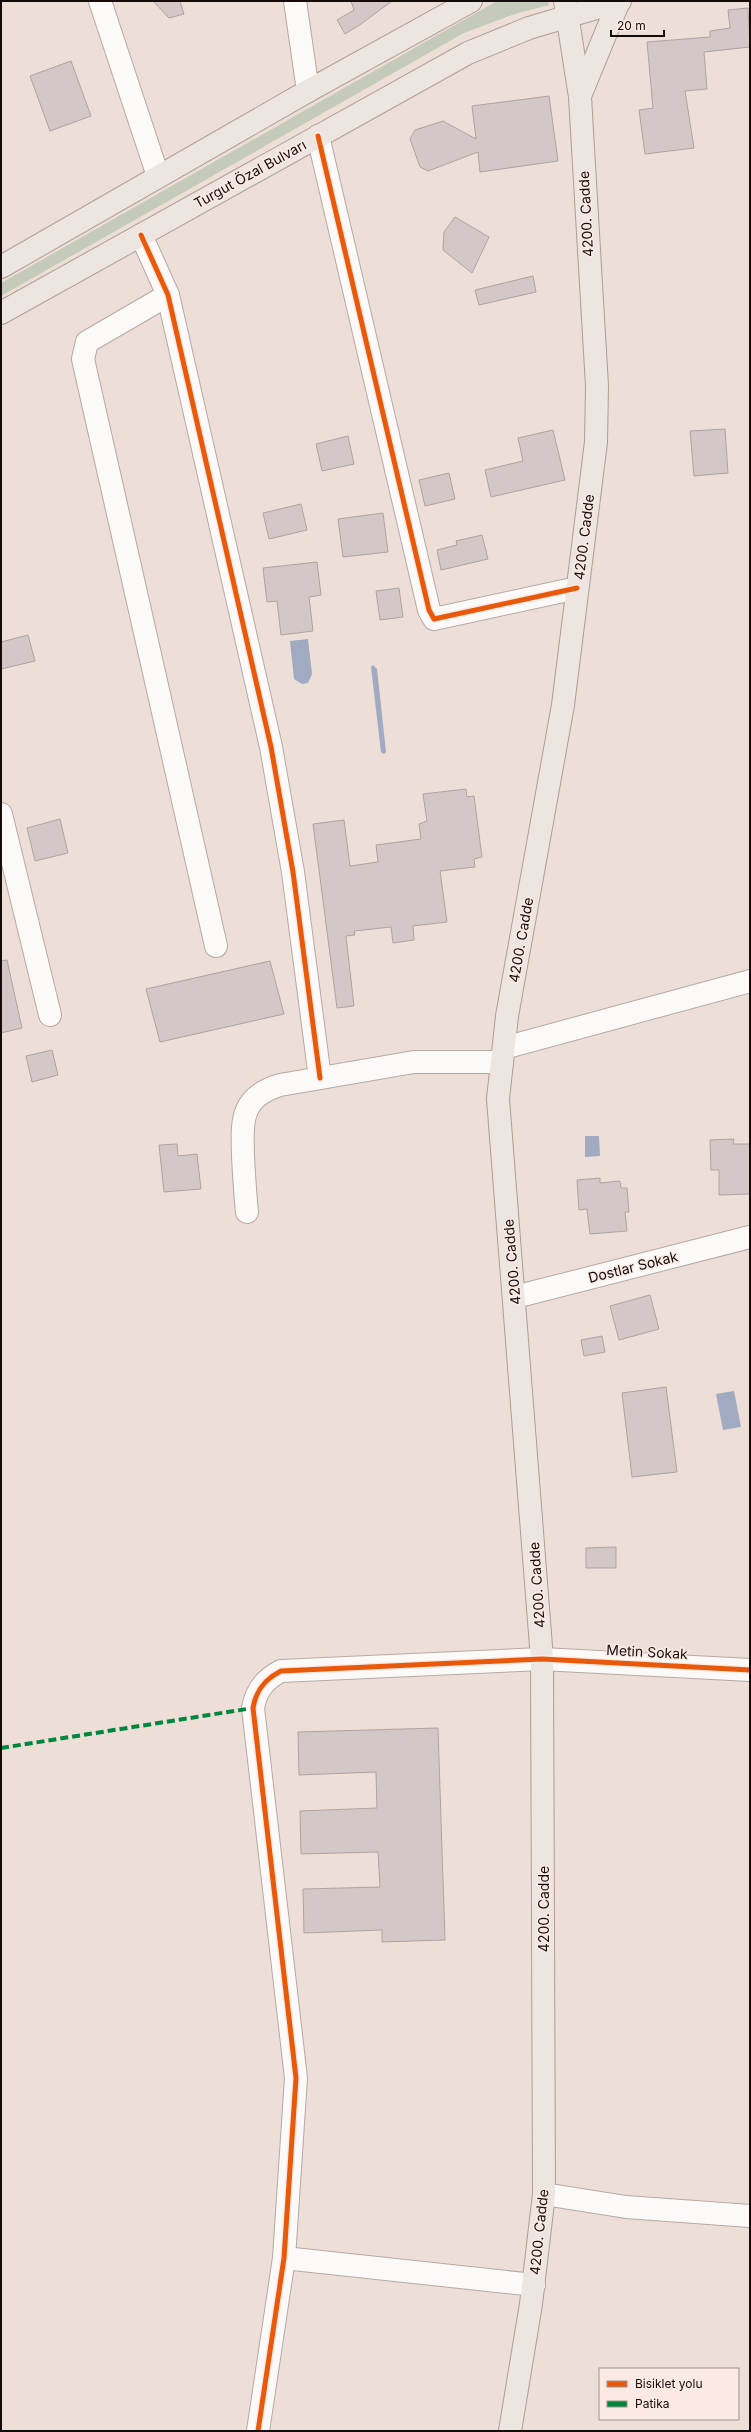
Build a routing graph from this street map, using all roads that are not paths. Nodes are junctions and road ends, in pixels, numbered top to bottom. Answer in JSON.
{"nodes":[{"id":1,"x":100,"y":1,"type":"edge"},
{"id":2,"x":294,"y":1,"type":"edge"},
{"id":3,"x":471,"y":1,"type":"edge"},
{"id":4,"x":620,"y":1,"type":"edge"},
{"id":5,"x":567,"y":9,"type":"edge"},
{"id":6,"x":308,"y":91,"type":"junction"},
{"id":7,"x":580,"y":97,"type":"junction"},
{"id":8,"x":318,"y":136,"type":"junction"},
{"id":9,"x":158,"y":176,"type":"junction"},
{"id":10,"x":141,"y":235,"type":"junction"},
{"id":11,"x":1,"y":267,"type":"edge"},
{"id":12,"x":168,"y":295,"type":"junction"},
{"id":13,"x":1,"y":313,"type":"edge"},
{"id":14,"x":577,"y":588,"type":"junction"},
{"id":15,"x":1,"y":814,"type":"edge"},
{"id":16,"x":216,"y":946,"type":"dead end"},
{"id":17,"x":750,"y":981,"type":"edge"},
{"id":18,"x":50,"y":1015,"type":"dead end"},
{"id":19,"x":503,"y":1055,"type":"junction"},
{"id":20,"x":320,"y":1078,"type":"junction"},
{"id":21,"x":247,"y":1212,"type":"dead end"},
{"id":22,"x":750,"y":1237,"type":"edge"},
{"id":23,"x":515,"y":1297,"type":"junction"},
{"id":24,"x":542,"y":1659,"type":"junction"},
{"id":25,"x":750,"y":1670,"type":"edge"},
{"id":26,"x":544,"y":2194,"type":"junction"},
{"id":27,"x":750,"y":2216,"type":"edge"},
{"id":28,"x":284,"y":2258,"type":"junction"},
{"id":29,"x":534,"y":2285,"type":"junction"},
{"id":30,"x":258,"y":2431,"type":"edge"},
{"id":31,"x":510,"y":2431,"type":"edge"}],
"edges":[{"from":1,"to":9,"type":"street"},
{"from":2,"to":6,"type":"street"},
{"from":3,"to":6,"type":"main road"},
{"from":4,"to":5,"type":"main road","name":"Turgut Özal Bulvarı"},
{"from":4,"to":7,"type":"main road"},
{"from":5,"to":7,"type":"main road","name":"4200. Cadde"},
{"from":5,"to":8,"type":"main road","name":"Turgut Özal Bulvarı"},
{"from":6,"to":9,"type":"main road"},
{"from":7,"to":14,"type":"main road","name":"4200. Cadde"},
{"from":8,"to":10,"type":"main road","name":"Turgut Özal Bulvarı"},
{"from":8,"to":14,"type":"street"},
{"from":9,"to":11,"type":"main road"},
{"from":10,"to":12,"type":"street"},
{"from":10,"to":13,"type":"main road","name":"Turgut Özal Bulvarı"},
{"from":12,"to":16,"type":"street"},
{"from":12,"to":20,"type":"street"},
{"from":14,"to":19,"type":"main road","name":"4200. Cadde"},
{"from":15,"to":18,"type":"street"},
{"from":17,"to":19,"type":"street"},
{"from":19,"to":20,"type":"street"},
{"from":19,"to":23,"type":"main road","name":"4200. Cadde"},
{"from":20,"to":21,"type":"street"},
{"from":22,"to":23,"type":"street","name":"Dostlar Sokak"},
{"from":23,"to":24,"type":"main road","name":"4200. Cadde"},
{"from":24,"to":25,"type":"street","name":"Metin Sokak"},
{"from":24,"to":26,"type":"main road","name":"4200. Cadde"},
{"from":24,"to":28,"type":"street","name":"Metin Sokak"},
{"from":26,"to":27,"type":"street"},
{"from":26,"to":29,"type":"main road","name":"4200. Cadde"},
{"from":28,"to":29,"type":"street"},
{"from":28,"to":30,"type":"street","name":"Metin Sokak"},
{"from":29,"to":31,"type":"main road","name":"4200. Cadde"}]}
